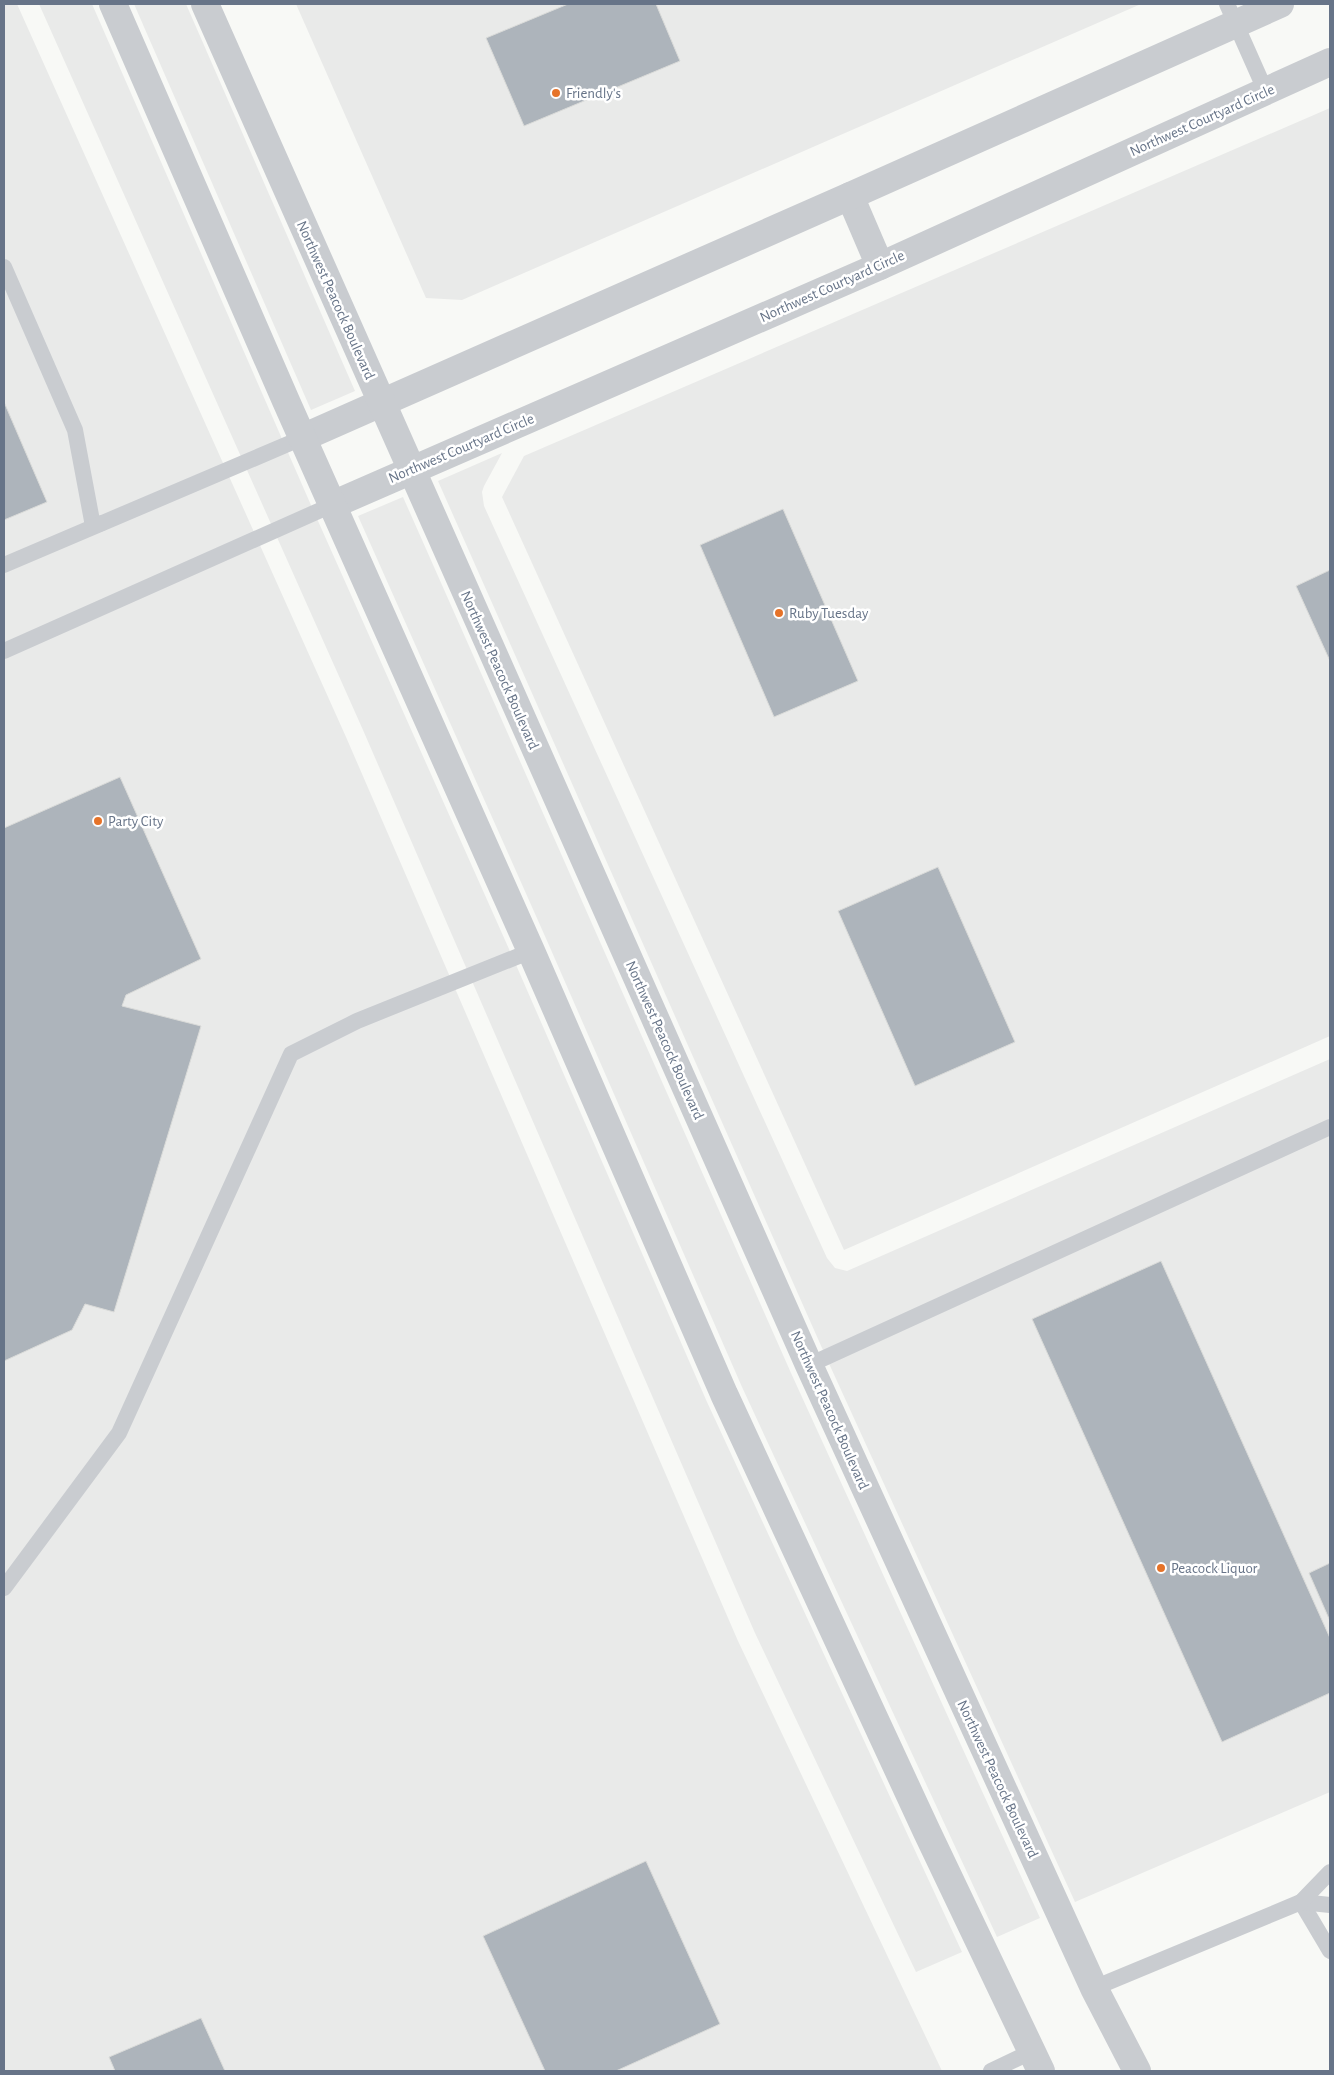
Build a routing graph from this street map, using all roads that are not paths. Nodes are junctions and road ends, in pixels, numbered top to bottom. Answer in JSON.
{"nodes":[{"id":1,"x":113,"y":4,"type":"edge"},
{"id":2,"x":206,"y":4,"type":"edge"},
{"id":3,"x":1280,"y":4,"type":"edge"},
{"id":4,"x":1231,"y":14,"type":"edge"},
{"id":5,"x":1330,"y":62,"type":"edge"},
{"id":6,"x":1266,"y":92,"type":"junction"},
{"id":7,"x":850,"y":196,"type":"junction"},
{"id":8,"x":880,"y":266,"type":"junction"},
{"id":9,"x":4,"y":267,"type":"edge"},
{"id":10,"x":382,"y":403,"type":"junction"},
{"id":11,"x":302,"y":438,"type":"junction"},
{"id":12,"x":411,"y":469,"type":"junction"},
{"id":13,"x":332,"y":505,"type":"junction"},
{"id":14,"x":98,"y":524,"type":"junction"},
{"id":15,"x":4,"y":565,"type":"edge"},
{"id":16,"x":4,"y":651,"type":"edge"},
{"id":17,"x":531,"y":951,"type":"junction"},
{"id":18,"x":1330,"y":1127,"type":"edge"},
{"id":19,"x":809,"y":1365,"type":"junction"},
{"id":20,"x":4,"y":1588,"type":"edge"},
{"id":21,"x":1330,"y":1872,"type":"edge"},
{"id":22,"x":1301,"y":1902,"type":"junction"},
{"id":23,"x":1330,"y":1905,"type":"edge"},
{"id":24,"x":1330,"y":1951,"type":"edge"},
{"id":25,"x":1094,"y":1988,"type":"junction"},
{"id":26,"x":1036,"y":2062,"type":"edge"},
{"id":27,"x":991,"y":2071,"type":"edge"},
{"id":28,"x":1137,"y":2071,"type":"edge"}],
"edges":[{"from":1,"to":11,"type":"street"},
{"from":2,"to":10,"type":"street","name":"Northwest Peacock Boulevard"},
{"from":3,"to":4,"type":"street"},
{"from":4,"to":6,"type":"lane"},
{"from":4,"to":7,"type":"street"},
{"from":5,"to":6,"type":"street","name":"Northwest Courtyard Circle"},
{"from":6,"to":8,"type":"street","name":"Northwest Courtyard Circle"},
{"from":7,"to":8,"type":"street"},
{"from":7,"to":10,"type":"street"},
{"from":8,"to":12,"type":"street","name":"Northwest Courtyard Circle"},
{"from":9,"to":14,"type":"lane"},
{"from":10,"to":11,"type":"street"},
{"from":10,"to":12,"type":"street","name":"Northwest Peacock Boulevard"},
{"from":11,"to":13,"type":"street"},
{"from":11,"to":14,"type":"lane"},
{"from":12,"to":13,"type":"street","name":"Northwest Courtyard Circle"},
{"from":12,"to":19,"type":"street","name":"Northwest Peacock Boulevard"},
{"from":13,"to":16,"type":"lane"},
{"from":13,"to":17,"type":"street"},
{"from":14,"to":15,"type":"lane"},
{"from":17,"to":20,"type":"lane"},
{"from":17,"to":26,"type":"street"},
{"from":18,"to":19,"type":"lane"},
{"from":19,"to":25,"type":"street","name":"Northwest Peacock Boulevard"},
{"from":21,"to":22,"type":"lane"},
{"from":22,"to":23,"type":"lane"},
{"from":22,"to":24,"type":"lane"},
{"from":22,"to":25,"type":"lane"},
{"from":25,"to":28,"type":"street","name":"Northwest Peacock Boulevard"},
{"from":26,"to":27,"type":"lane"}]}
